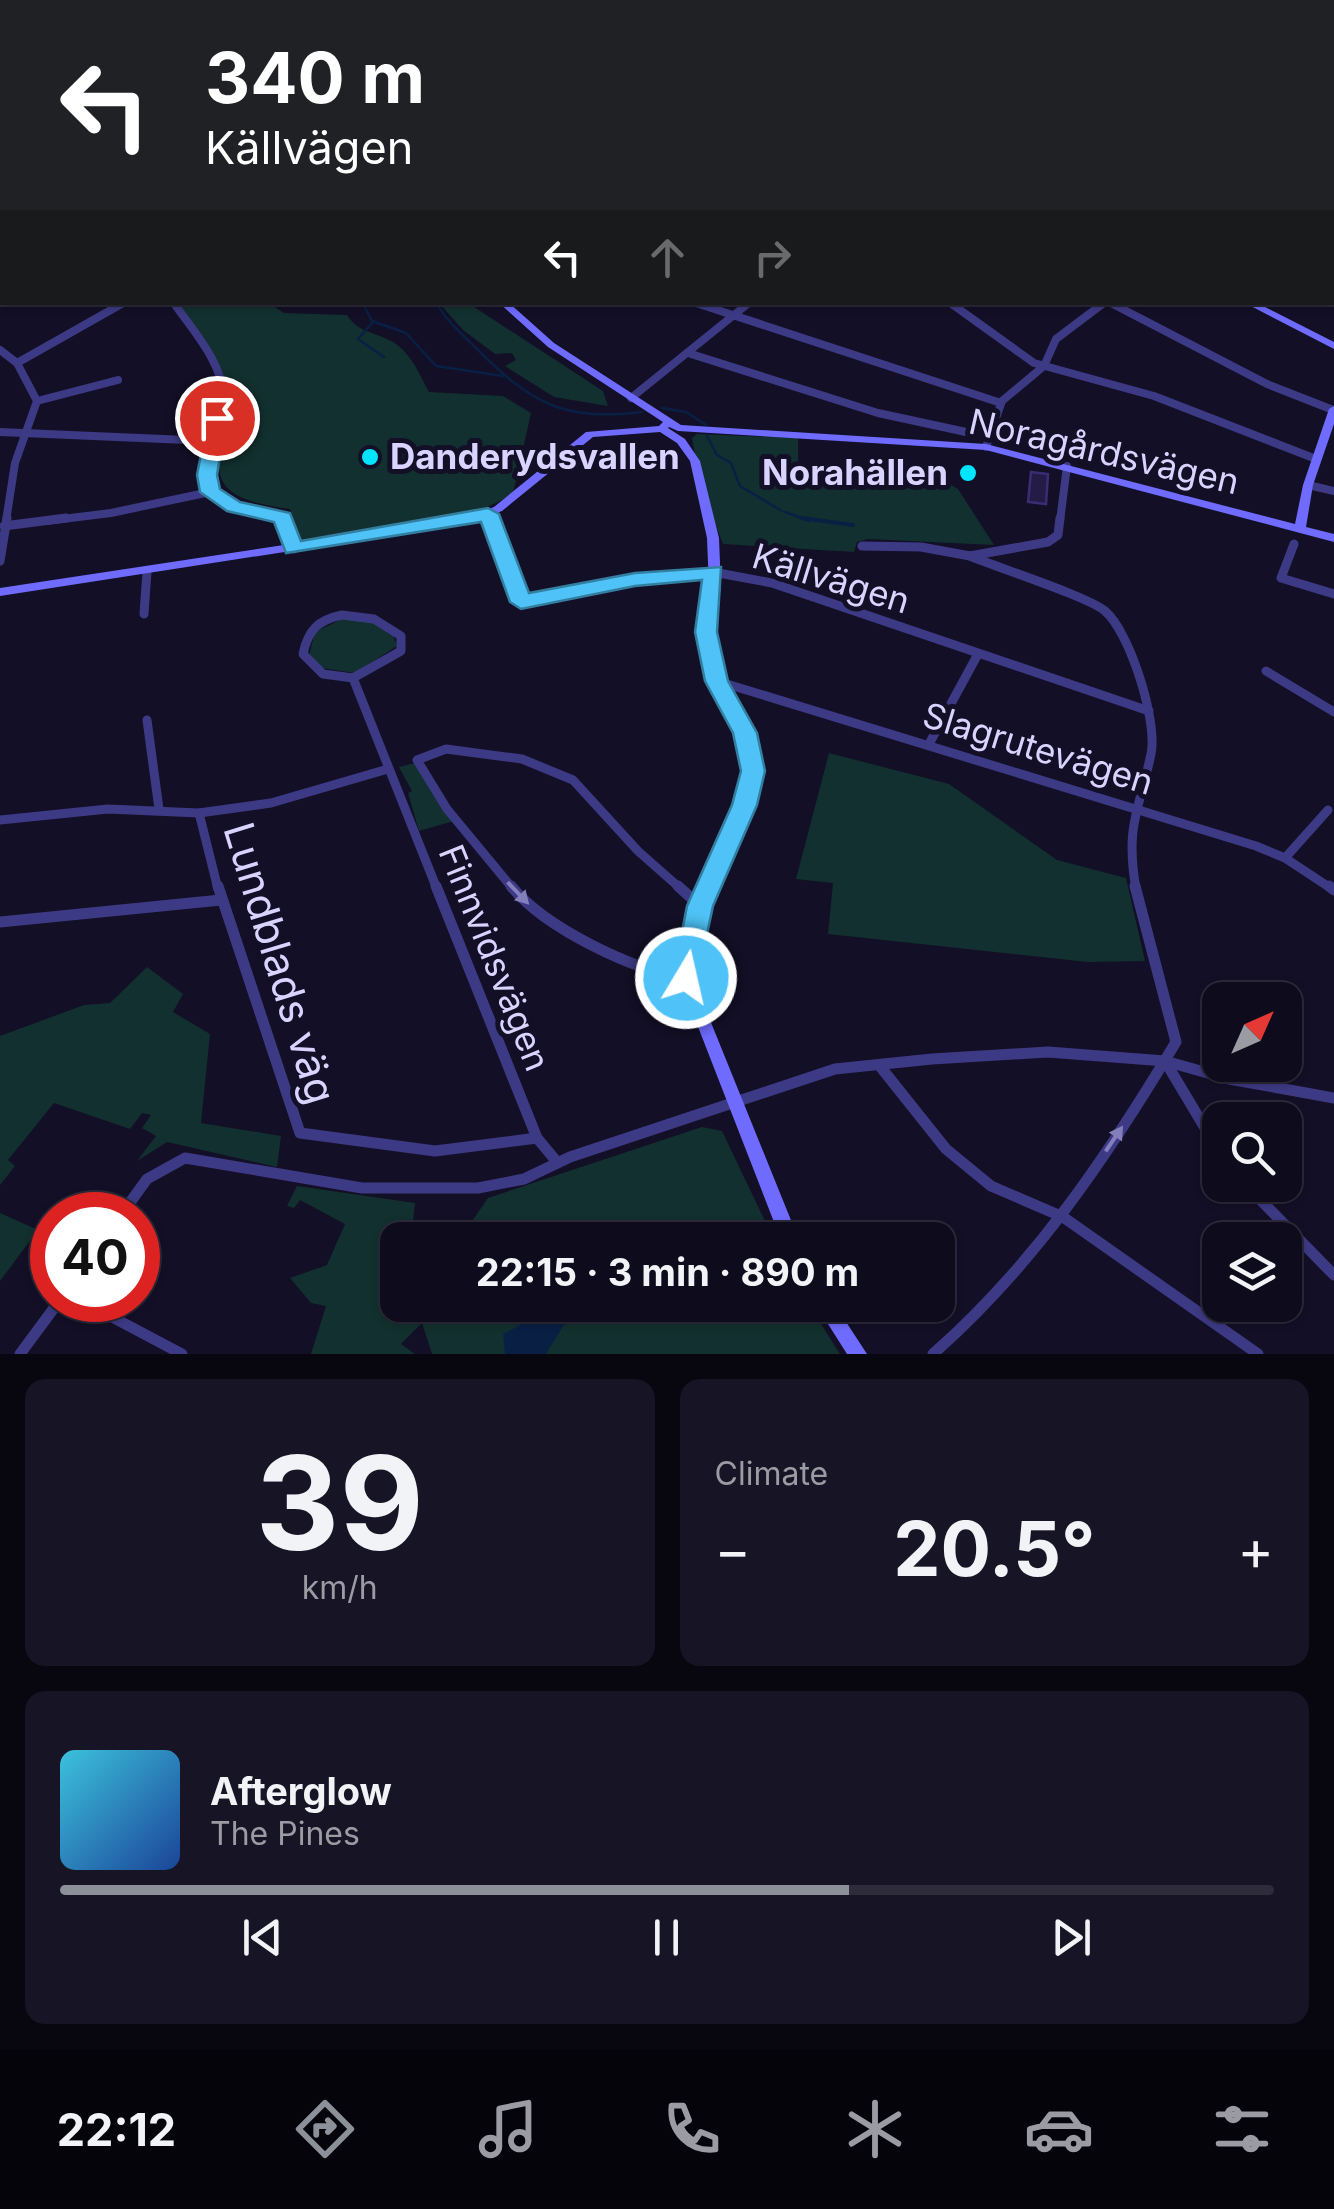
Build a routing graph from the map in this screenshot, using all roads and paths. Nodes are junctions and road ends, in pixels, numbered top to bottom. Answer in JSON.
{"nodes":[{"id":1,"x":120,"y":305,"type":"edge"},
{"id":2,"x":176,"y":305,"type":"edge"},
{"id":3,"x":505,"y":305,"type":"edge"},
{"id":4,"x":702,"y":305,"type":"edge"},
{"id":5,"x":748,"y":305,"type":"edge"},
{"id":6,"x":954,"y":305,"type":"edge"},
{"id":7,"x":1103,"y":305,"type":"edge"},
{"id":8,"x":1113,"y":305,"type":"edge"},
{"id":9,"x":1253,"y":305,"type":"edge"},
{"id":10,"x":737,"y":318,"type":"junction"},
{"id":11,"x":1334,"y":346,"type":"edge"},
{"id":12,"x":0,"y":350,"type":"edge"},
{"id":13,"x":692,"y":354,"type":"junction"},
{"id":14,"x":17,"y":363,"type":"junction"},
{"id":15,"x":1044,"y":366,"type":"junction"},
{"id":16,"x":118,"y":380,"type":"dead end"},
{"id":17,"x":631,"y":398,"type":"junction"},
{"id":18,"x":37,"y":401,"type":"junction"},
{"id":19,"x":1001,"y":403,"type":"junction"},
{"id":20,"x":1334,"y":410,"type":"edge"},
{"id":21,"x":670,"y":428,"type":"junction"},
{"id":22,"x":0,"y":432,"type":"edge"},
{"id":23,"x":966,"y":432,"type":"dead end"},
{"id":24,"x":27,"y":434,"type":"junction"},
{"id":25,"x":1330,"y":434,"type":"edge"},
{"id":26,"x":210,"y":440,"type":"junction"},
{"id":27,"x":986,"y":448,"type":"junction"},
{"id":28,"x":1316,"y":459,"type":"junction"},
{"id":29,"x":1067,"y":466,"type":"junction"},
{"id":30,"x":1308,"y":485,"type":"junction"},
{"id":31,"x":210,"y":492,"type":"junction"},
{"id":32,"x":1334,"y":492,"type":"edge"},
{"id":33,"x":488,"y":514,"type":"junction"},
{"id":34,"x":4,"y":526,"type":"junction"},
{"id":35,"x":1300,"y":528,"type":"junction"},
{"id":36,"x":1334,"y":538,"type":"edge"},
{"id":37,"x":1294,"y":544,"type":"dead end"},
{"id":38,"x":862,"y":546,"type":"dead end"},
{"id":39,"x":294,"y":548,"type":"junction"},
{"id":40,"x":970,"y":556,"type":"junction"},
{"id":41,"x":0,"y":561,"type":"edge"},
{"id":42,"x":146,"y":571,"type":"junction"},
{"id":43,"x":714,"y":572,"type":"junction"},
{"id":44,"x":0,"y":592,"type":"edge"},
{"id":45,"x":1334,"y":594,"type":"edge"},
{"id":46,"x":144,"y":614,"type":"dead end"},
{"id":47,"x":978,"y":654,"type":"junction"},
{"id":48,"x":1266,"y":671,"type":"dead end"},
{"id":49,"x":352,"y":678,"type":"junction"},
{"id":50,"x":716,"y":681,"type":"junction"},
{"id":51,"x":1149,"y":711,"type":"junction"},
{"id":52,"x":1334,"y":712,"type":"edge"},
{"id":53,"x":147,"y":720,"type":"dead end"},
{"id":54,"x":928,"y":744,"type":"junction"},
{"id":55,"x":388,"y":769,"type":"junction"},
{"id":56,"x":1132,"y":807,"type":"junction"},
{"id":57,"x":159,"y":808,"type":"junction"},
{"id":58,"x":1328,"y":810,"type":"dead end"},
{"id":59,"x":199,"y":812,"type":"junction"},
{"id":60,"x":0,"y":820,"type":"edge"},
{"id":61,"x":1284,"y":858,"type":"junction"},
{"id":62,"x":1334,"y":890,"type":"edge"},
{"id":63,"x":222,"y":900,"type":"junction"},
{"id":64,"x":700,"y":906,"type":"junction"},
{"id":65,"x":0,"y":922,"type":"edge"},
{"id":66,"x":686,"y":978,"type":"junction"},
{"id":67,"x":1166,"y":1061,"type":"junction"},
{"id":68,"x":879,"y":1064,"type":"junction"},
{"id":69,"x":1334,"y":1098,"type":"edge"},
{"id":70,"x":731,"y":1100,"type":"junction"},
{"id":71,"x":1202,"y":1122,"type":"edge"},
{"id":72,"x":537,"y":1138,"type":"junction"},
{"id":73,"x":556,"y":1162,"type":"junction"},
{"id":74,"x":138,"y":1192,"type":"edge"},
{"id":75,"x":1263,"y":1202,"type":"edge"},
{"id":76,"x":1063,"y":1217,"type":"junction"},
{"id":77,"x":782,"y":1222,"type":"edge"},
{"id":78,"x":1334,"y":1275,"type":"edge"},
{"id":79,"x":44,"y":1322,"type":"edge"},
{"id":80,"x":122,"y":1322,"type":"edge"},
{"id":81,"x":836,"y":1322,"type":"edge"},
{"id":82,"x":20,"y":1354,"type":"edge"},
{"id":83,"x":182,"y":1354,"type":"edge"},
{"id":84,"x":858,"y":1354,"type":"edge"},
{"id":85,"x":933,"y":1354,"type":"edge"},
{"id":86,"x":1258,"y":1354,"type":"edge"}],
"edges":[{"from":1,"to":14,"type":"street"},
{"from":2,"to":26,"type":"street"},
{"from":3,"to":17,"type":"street"},
{"from":4,"to":10,"type":"street"},
{"from":5,"to":10,"type":"street"},
{"from":6,"to":15,"type":"street"},
{"from":7,"to":15,"type":"street"},
{"from":8,"to":20,"type":"street"},
{"from":9,"to":11,"type":"street"},
{"from":10,"to":13,"type":"street"},
{"from":10,"to":19,"type":"street"},
{"from":12,"to":14,"type":"street"},
{"from":13,"to":17,"type":"street"},
{"from":13,"to":23,"type":"street"},
{"from":14,"to":18,"type":"street"},
{"from":15,"to":19,"type":"street"},
{"from":15,"to":28,"type":"street"},
{"from":16,"to":18,"type":"street"},
{"from":17,"to":21,"type":"street"},
{"from":18,"to":24,"type":"street"},
{"from":19,"to":27,"type":"street"},
{"from":20,"to":25,"type":"street"},
{"from":21,"to":27,"type":"street","name":"Noragårdsvägen"},
{"from":21,"to":33,"type":"street","name":"Noragårdsvägen"},
{"from":21,"to":43,"type":"street"},
{"from":22,"to":24,"type":"street"},
{"from":24,"to":26,"type":"street"},
{"from":24,"to":34,"type":"street"},
{"from":25,"to":28,"type":"street"},
{"from":26,"to":31,"type":"street"},
{"from":27,"to":29,"type":"street","name":"Noragårdsvägen"},
{"from":28,"to":30,"type":"street"},
{"from":29,"to":35,"type":"street","name":"Noragårdsvägen"},
{"from":29,"to":40,"type":"street"},
{"from":30,"to":32,"type":"street"},
{"from":30,"to":35,"type":"street"},
{"from":31,"to":34,"type":"street"},
{"from":31,"to":39,"type":"street"},
{"from":33,"to":39,"type":"street","name":"Noragårdsvägen"},
{"from":33,"to":43,"type":"street","name":"Källvägen"},
{"from":34,"to":41,"type":"street"},
{"from":35,"to":36,"type":"street","name":"Noragårdsvägen"},
{"from":37,"to":45,"type":"street"},
{"from":38,"to":40,"type":"street"},
{"from":39,"to":42,"type":"street","name":"Noragårdsvägen"},
{"from":40,"to":51,"type":"street"},
{"from":42,"to":44,"type":"street","name":"Noragårdsvägen"},
{"from":42,"to":46,"type":"street"},
{"from":43,"to":47,"type":"street","name":"Källvägen"},
{"from":43,"to":50,"type":"street"},
{"from":47,"to":51,"type":"street","name":"Källvägen"},
{"from":47,"to":54,"type":"street"},
{"from":48,"to":52,"type":"street"},
{"from":49,"to":49,"type":"street"},
{"from":49,"to":55,"type":"street","name":"Finnvidsvägen"},
{"from":50,"to":54,"type":"street","name":"Slagrutevägen"},
{"from":50,"to":64,"type":"street"},
{"from":51,"to":56,"type":"street"},
{"from":53,"to":57,"type":"street"},
{"from":54,"to":56,"type":"street","name":"Slagrutevägen"},
{"from":55,"to":59,"type":"street"},
{"from":55,"to":72,"type":"street","name":"Finnvidsvägen"},
{"from":56,"to":61,"type":"street","name":"Slagrutevägen"},
{"from":56,"to":67,"type":"street"},
{"from":57,"to":59,"type":"street"},
{"from":57,"to":60,"type":"street"},
{"from":58,"to":61,"type":"street"},
{"from":59,"to":63,"type":"street","name":"Lundblads väg"},
{"from":61,"to":62,"type":"street","name":"Slagrutevägen"},
{"from":63,"to":65,"type":"street"},
{"from":63,"to":72,"type":"street","name":"Lundblads väg"},
{"from":64,"to":66,"type":"street"},
{"from":64,"to":66,"type":"street","one_way":true},
{"from":66,"to":70,"type":"street"},
{"from":67,"to":68,"type":"street"},
{"from":67,"to":69,"type":"street"},
{"from":67,"to":71,"type":"street"},
{"from":76,"to":67,"type":"street","one_way":true},
{"from":68,"to":70,"type":"street"},
{"from":68,"to":76,"type":"street"},
{"from":70,"to":73,"type":"street"},
{"from":70,"to":77,"type":"street"},
{"from":72,"to":73,"type":"street","name":"Finnvidsvägen"},
{"from":73,"to":74,"type":"street"},
{"from":75,"to":78,"type":"street"},
{"from":76,"to":85,"type":"street"},
{"from":76,"to":86,"type":"street"},
{"from":79,"to":82,"type":"street"},
{"from":80,"to":83,"type":"street"},
{"from":81,"to":84,"type":"street"}]}
